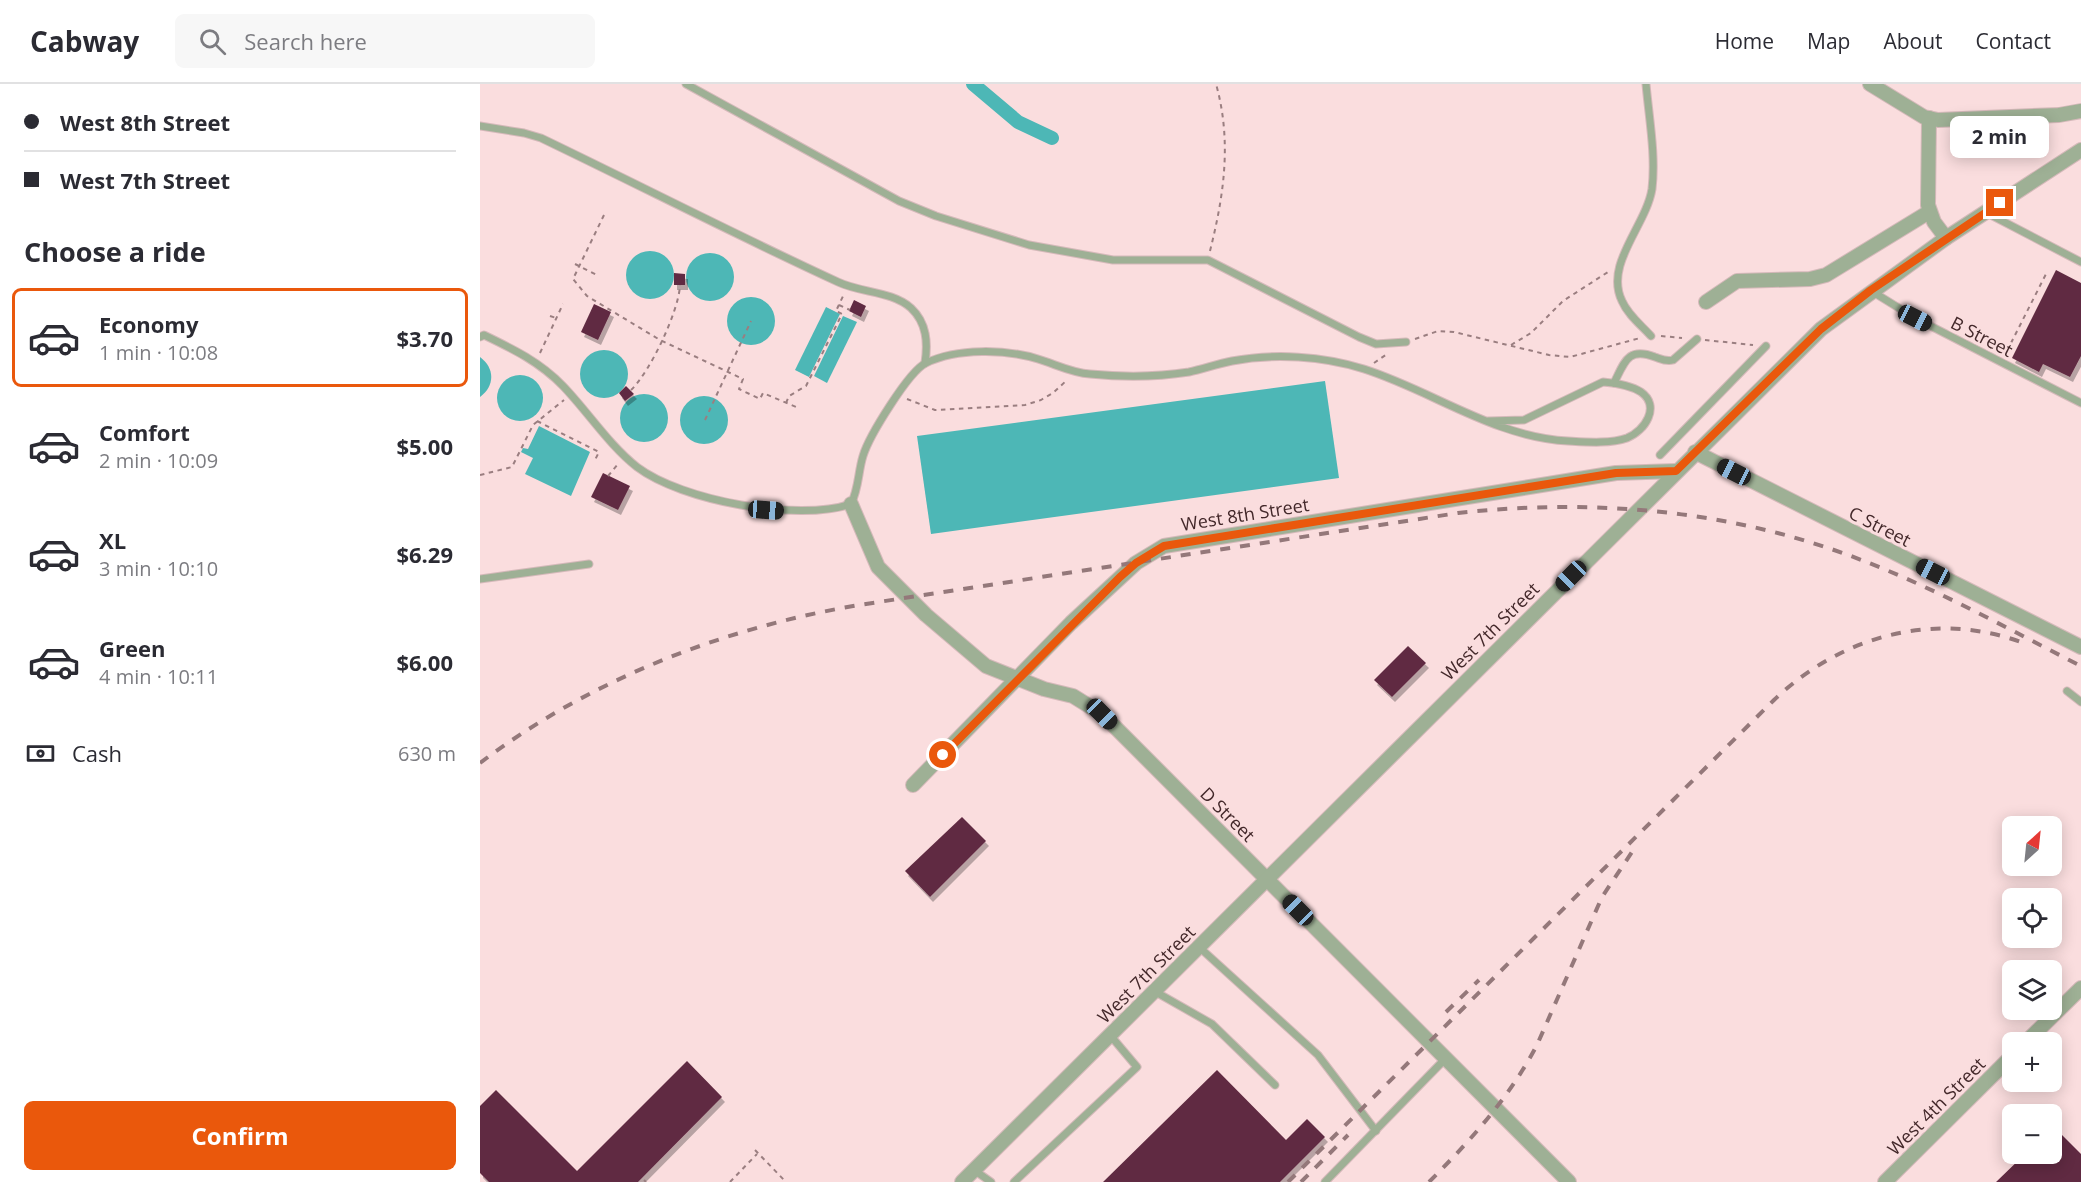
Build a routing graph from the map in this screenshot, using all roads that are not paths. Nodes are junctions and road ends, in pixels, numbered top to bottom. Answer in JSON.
{"nodes":[{"id":1,"x":686,"y":84,"type":"edge"},
{"id":2,"x":1646,"y":84,"type":"edge"},
{"id":3,"x":1870,"y":84,"type":"edge"},
{"id":4,"x":2081,"y":111,"type":"edge"},
{"id":5,"x":1929,"y":118,"type":"junction"},
{"id":6,"x":480,"y":126,"type":"edge"},
{"id":7,"x":2081,"y":150,"type":"edge"},
{"id":8,"x":1929,"y":212,"type":"junction"},
{"id":9,"x":1985,"y":212,"type":"junction"},
{"id":10,"x":1946,"y":238,"type":"junction"},
{"id":11,"x":2081,"y":262,"type":"edge"},
{"id":12,"x":1871,"y":290,"type":"junction"},
{"id":13,"x":1706,"y":302,"type":"dead end"},
{"id":14,"x":1652,"y":336,"type":"road end"},
{"id":15,"x":480,"y":337,"type":"edge"},
{"id":16,"x":1697,"y":339,"type":"road end"},
{"id":17,"x":1406,"y":342,"type":"road end"},
{"id":18,"x":1766,"y":346,"type":"road end"},
{"id":19,"x":925,"y":363,"type":"junction"},
{"id":20,"x":1614,"y":383,"type":"junction"},
{"id":21,"x":2081,"y":403,"type":"edge"},
{"id":22,"x":1488,"y":421,"type":"junction"},
{"id":23,"x":1695,"y":452,"type":"junction"},
{"id":24,"x":1660,"y":455,"type":"dead end"},
{"id":25,"x":1676,"y":471,"type":"junction"},
{"id":26,"x":851,"y":504,"type":"junction"},
{"id":27,"x":589,"y":564,"type":"dead end"},
{"id":28,"x":480,"y":579,"type":"edge"},
{"id":29,"x":2081,"y":647,"type":"edge"},
{"id":30,"x":1019,"y":680,"type":"junction"},
{"id":31,"x":2067,"y":691,"type":"dead end"},
{"id":32,"x":2081,"y":702,"type":"edge"},
{"id":33,"x":913,"y":785,"type":"dead end"},
{"id":34,"x":1267,"y":879,"type":"junction"},
{"id":35,"x":1199,"y":947,"type":"junction"},
{"id":36,"x":2081,"y":988,"type":"edge"},
{"id":37,"x":1154,"y":991,"type":"junction"},
{"id":38,"x":2036,"y":1032,"type":"edge"},
{"id":39,"x":1110,"y":1035,"type":"junction"},
{"id":40,"x":1446,"y":1058,"type":"junction"},
{"id":41,"x":2002,"y":1066,"type":"edge"},
{"id":42,"x":1275,"y":1085,"type":"dead end"},
{"id":43,"x":1376,"y":1131,"type":"junction"},
{"id":44,"x":974,"y":1170,"type":"junction"},
{"id":45,"x":962,"y":1182,"type":"edge"},
{"id":46,"x":991,"y":1182,"type":"edge"},
{"id":47,"x":1014,"y":1182,"type":"edge"},
{"id":48,"x":1325,"y":1182,"type":"edge"},
{"id":49,"x":1569,"y":1182,"type":"edge"},
{"id":50,"x":1885,"y":1182,"type":"edge"}],
"edges":[{"from":1,"to":17,"type":"lane"},
{"from":2,"to":14,"type":"lane"},
{"from":3,"to":5,"type":"street"},
{"from":4,"to":5,"type":"street"},
{"from":5,"to":8,"type":"street"},
{"from":6,"to":19,"type":"lane"},
{"from":7,"to":9,"type":"street","name":"West 7th Street"},
{"from":8,"to":10,"type":"street"},
{"from":8,"to":13,"type":"street"},
{"from":9,"to":10,"type":"street","name":"West 7th Street"},
{"from":9,"to":11,"type":"lane"},
{"from":10,"to":12,"type":"street","name":"West 7th Street"},
{"from":12,"to":21,"type":"lane","name":"B Street"},
{"from":12,"to":23,"type":"street","name":"West 7th Street"},
{"from":15,"to":26,"type":"lane"},
{"from":16,"to":20,"type":"lane"},
{"from":18,"to":24,"type":"lane"},
{"from":19,"to":22,"type":"lane"},
{"from":19,"to":26,"type":"lane"},
{"from":20,"to":22,"type":"lane"},
{"from":20,"to":22,"type":"lane"},
{"from":23,"to":25,"type":"street","name":"West 7th Street"},
{"from":23,"to":29,"type":"street","name":"C Street"},
{"from":25,"to":30,"type":"street","name":"West 8th Street"},
{"from":25,"to":34,"type":"street","name":"West 7th Street"},
{"from":26,"to":30,"type":"street","name":"D Street"},
{"from":27,"to":28,"type":"lane"},
{"from":30,"to":33,"type":"street","name":"West 8th Street"},
{"from":30,"to":34,"type":"street","name":"D Street"},
{"from":31,"to":32,"type":"lane"},
{"from":34,"to":35,"type":"street","name":"West 7th Street"},
{"from":34,"to":40,"type":"street","name":"D Street"},
{"from":35,"to":37,"type":"street","name":"West 7th Street"},
{"from":35,"to":43,"type":"lane"},
{"from":36,"to":38,"type":"street"},
{"from":37,"to":39,"type":"street","name":"West 7th Street"},
{"from":37,"to":42,"type":"lane"},
{"from":39,"to":44,"type":"street","name":"West 7th Street"},
{"from":39,"to":47,"type":"lane"},
{"from":40,"to":43,"type":"lane"},
{"from":40,"to":49,"type":"street","name":"D Street"},
{"from":41,"to":50,"type":"street","name":"West 4th Street"},
{"from":43,"to":48,"type":"lane"},
{"from":44,"to":45,"type":"street","name":"West 7th Street"},
{"from":44,"to":46,"type":"lane"}]}
